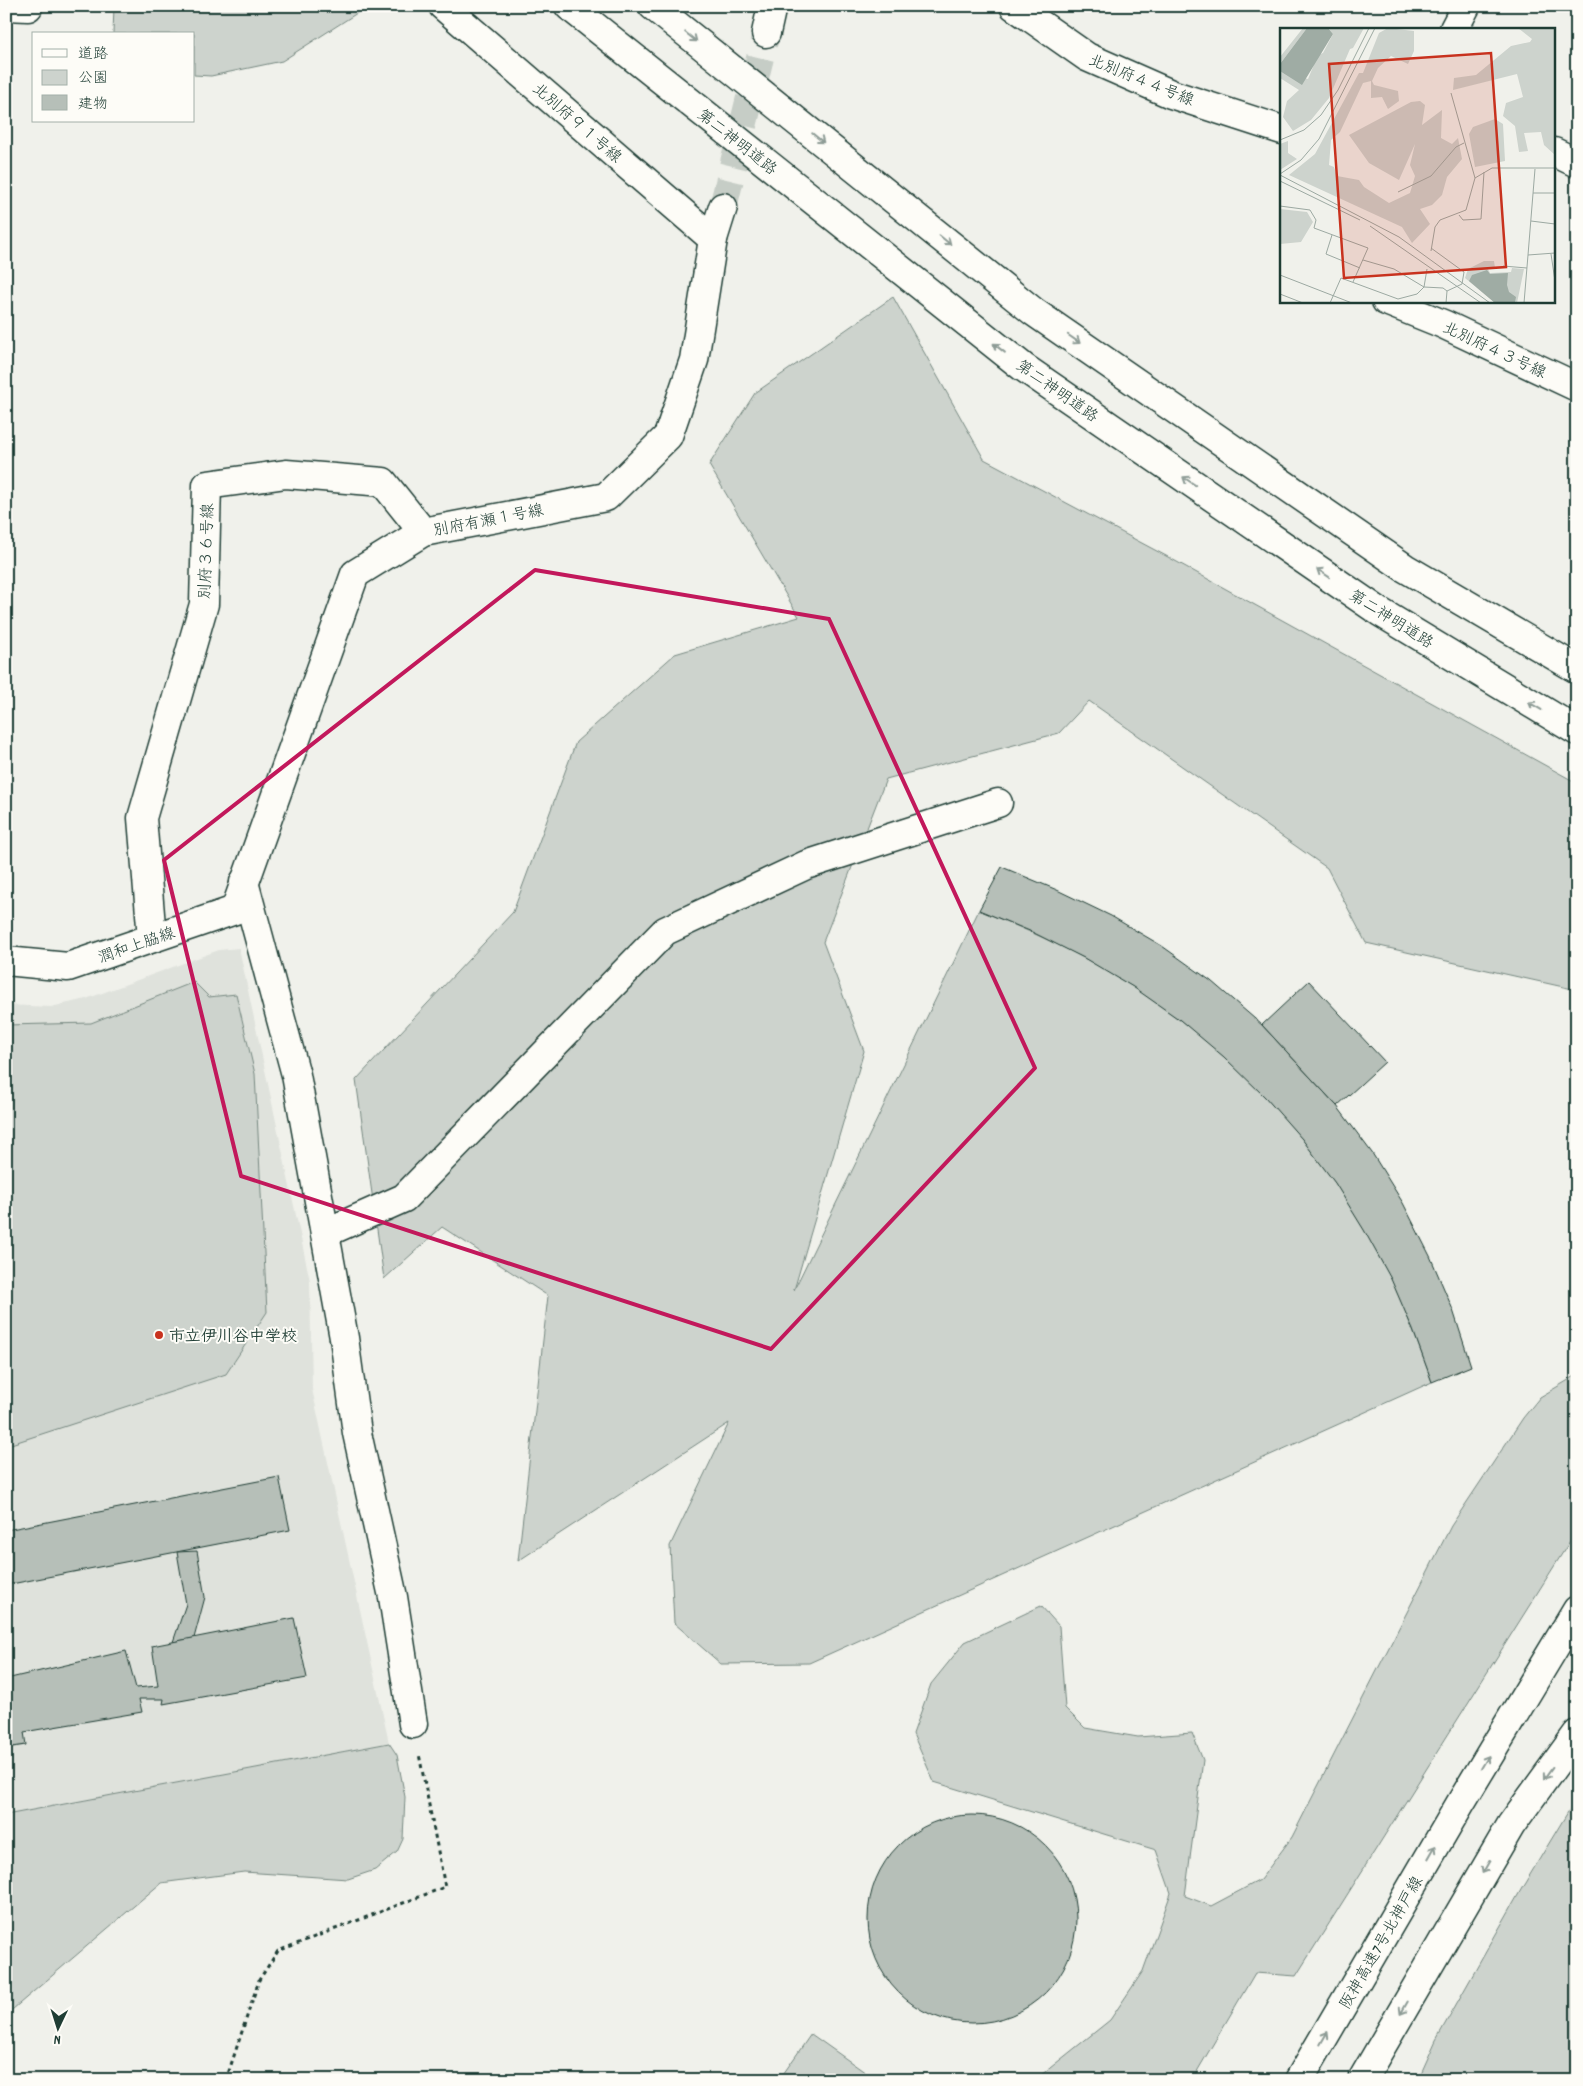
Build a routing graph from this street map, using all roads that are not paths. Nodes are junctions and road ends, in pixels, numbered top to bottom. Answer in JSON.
{"nodes":[{"id":1,"x":6,"y":6,"type":"edge"},
{"id":2,"x":28,"y":6,"type":"edge"},
{"id":3,"x":443,"y":6,"type":"edge"},
{"id":4,"x":569,"y":6,"type":"edge"},
{"id":5,"x":653,"y":6,"type":"edge"},
{"id":6,"x":772,"y":6,"type":"edge"},
{"id":7,"x":1014,"y":6,"type":"edge"},
{"id":8,"x":1466,"y":6,"type":"edge"},
{"id":9,"x":1455,"y":28,"type":"edge"},
{"id":10,"x":766,"y":33,"type":"tunnel mouth"},
{"id":11,"x":1280,"y":129,"type":"edge"},
{"id":12,"x":1556,"y":153,"type":"edge"},
{"id":13,"x":1577,"y":163,"type":"edge"},
{"id":14,"x":723,"y":207,"type":"tunnel mouth"},
{"id":15,"x":713,"y":239,"type":"junction"},
{"id":16,"x":1388,"y":302,"type":"edge"},
{"id":17,"x":1577,"y":387,"type":"edge"},
{"id":18,"x":423,"y":532,"type":"junction"},
{"id":19,"x":1577,"y":669,"type":"edge"},
{"id":20,"x":1577,"y":731,"type":"edge"},
{"id":21,"x":998,"y":803,"type":"dead end"},
{"id":22,"x":244,"y":882,"type":"junction"},
{"id":23,"x":152,"y":938,"type":"junction"},
{"id":24,"x":6,"y":961,"type":"edge"},
{"id":25,"x":325,"y":1233,"type":"junction"},
{"id":26,"x":1577,"y":1610,"type":"edge"},
{"id":27,"x":413,"y":1724,"type":"road end"},
{"id":28,"x":1577,"y":1734,"type":"edge"},
{"id":29,"x":1299,"y":2080,"type":"edge"},
{"id":30,"x":1362,"y":2080,"type":"edge"}],
"edges":[{"from":1,"to":2,"type":"main road"},
{"from":3,"to":15,"type":"main road","name":"北別府９１号線"},
{"from":20,"to":4,"type":"main road","name":"第二神明道路","one_way":true},
{"from":5,"to":19,"type":"main road","one_way":true},
{"from":6,"to":10,"type":"main road"},
{"from":7,"to":11,"type":"main road","name":"北別府４４号線"},
{"from":8,"to":9,"type":"main road"},
{"from":12,"to":13,"type":"main road"},
{"from":14,"to":15,"type":"main road","name":"別府有瀬１号線"},
{"from":15,"to":18,"type":"main road","name":"別府有瀬１号線"},
{"from":16,"to":17,"type":"main road","name":"北別府４３号線"},
{"from":18,"to":22,"type":"main road","name":"別府有瀬１号線"},
{"from":18,"to":23,"type":"main road","name":"別府３６号線"},
{"from":21,"to":25,"type":"main road"},
{"from":22,"to":23,"type":"main road","name":"潤和上脇線"},
{"from":22,"to":25,"type":"main road"},
{"from":23,"to":24,"type":"main road","name":"潤和上脇線"},
{"from":25,"to":27,"type":"main road"},
{"from":29,"to":26,"type":"main road","name":"阪神高速7号北神戸線","one_way":true},
{"from":28,"to":30,"type":"main road","one_way":true}]}
